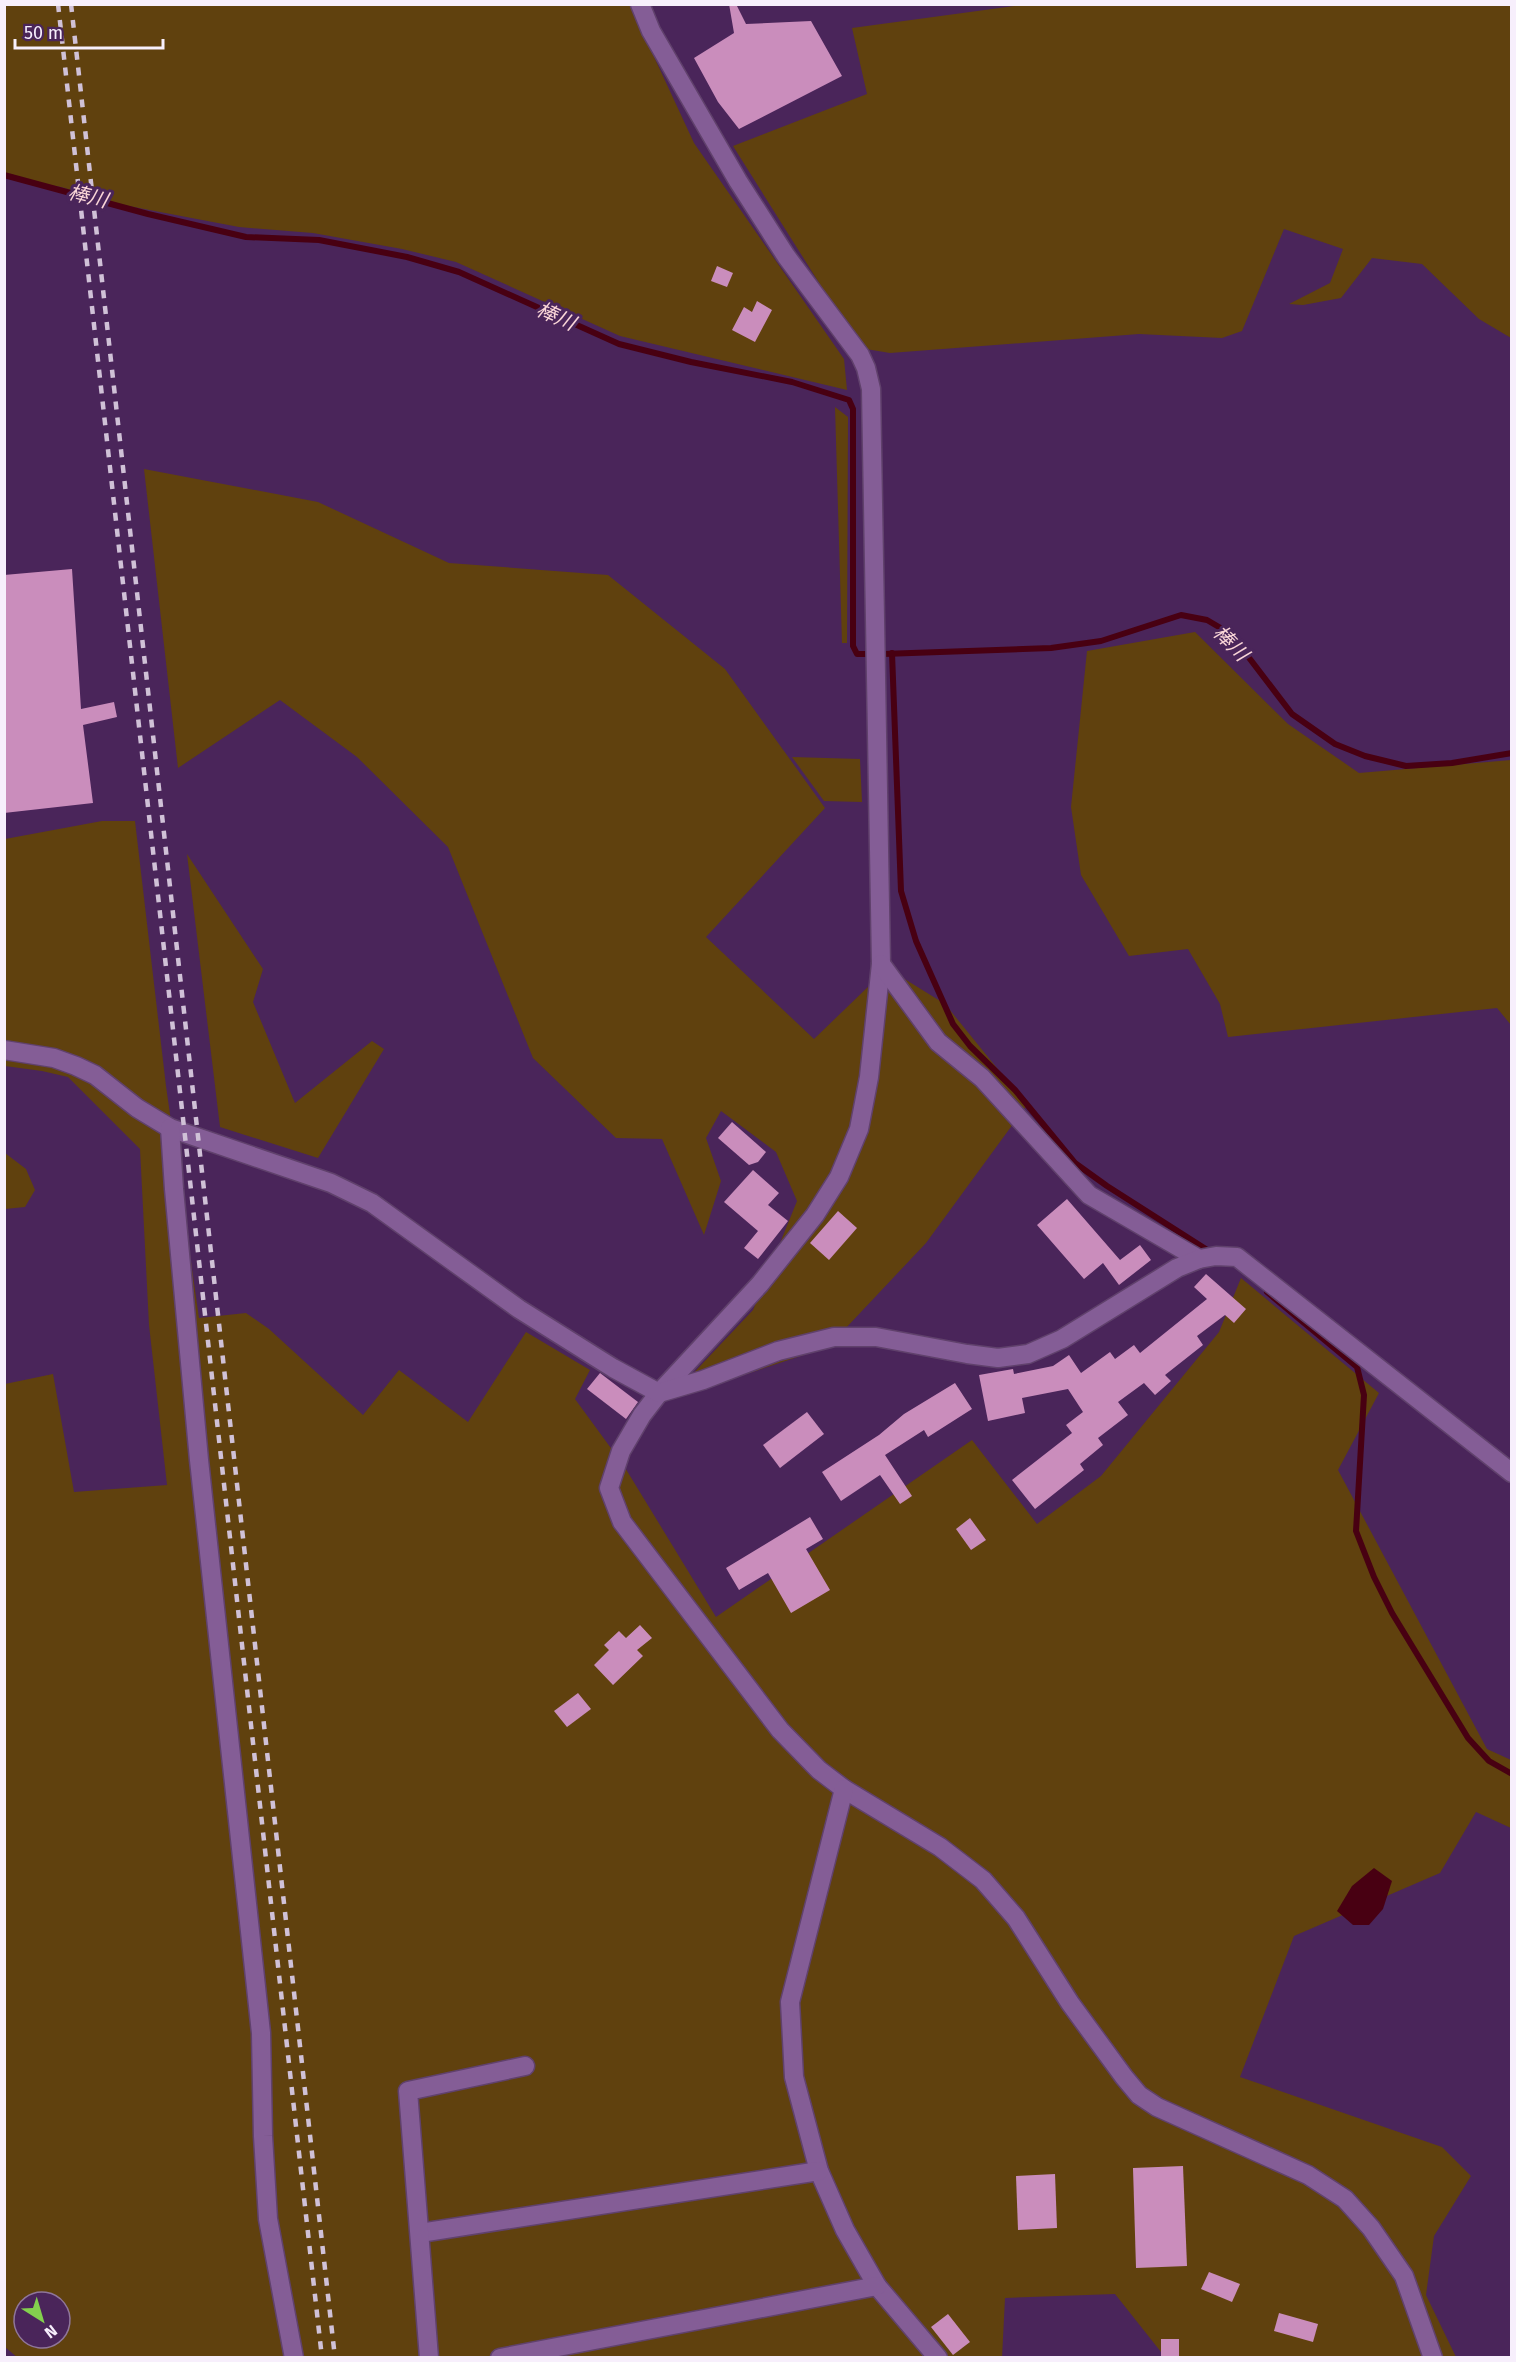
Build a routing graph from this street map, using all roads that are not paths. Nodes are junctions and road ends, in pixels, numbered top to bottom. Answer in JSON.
{"nodes":[{"id":1,"x":640,"y":4,"type":"edge"},
{"id":2,"x":881,"y":964,"type":"junction"},
{"id":3,"x":4,"y":1050,"type":"edge"},
{"id":4,"x":170,"y":1128,"type":"junction"},
{"id":5,"x":1199,"y":1259,"type":"junction"},
{"id":6,"x":659,"y":1393,"type":"junction"},
{"id":7,"x":1512,"y":1473,"type":"edge"},
{"id":8,"x":844,"y":1789,"type":"junction"},
{"id":9,"x":525,"y":2066,"type":"dead end"},
{"id":10,"x":819,"y":2171,"type":"junction"},
{"id":11,"x":420,"y":2233,"type":"junction"},
{"id":12,"x":877,"y":2286,"type":"junction"},
{"id":13,"x":294,"y":2358,"type":"edge"},
{"id":14,"x":429,"y":2358,"type":"edge"},
{"id":15,"x":500,"y":2358,"type":"edge"},
{"id":16,"x":938,"y":2358,"type":"edge"},
{"id":17,"x":1433,"y":2358,"type":"edge"}],
"edges":[{"from":1,"to":2,"type":"street"},
{"from":2,"to":5,"type":"street"},
{"from":2,"to":6,"type":"street"},
{"from":3,"to":4,"type":"street"},
{"from":4,"to":6,"type":"street"},
{"from":4,"to":13,"type":"street"},
{"from":5,"to":6,"type":"street"},
{"from":5,"to":7,"type":"street"},
{"from":6,"to":8,"type":"street"},
{"from":8,"to":10,"type":"street"},
{"from":8,"to":17,"type":"street"},
{"from":9,"to":11,"type":"street"},
{"from":10,"to":11,"type":"street"},
{"from":10,"to":12,"type":"street"},
{"from":11,"to":14,"type":"street"},
{"from":12,"to":15,"type":"street"},
{"from":12,"to":16,"type":"street"}]}
